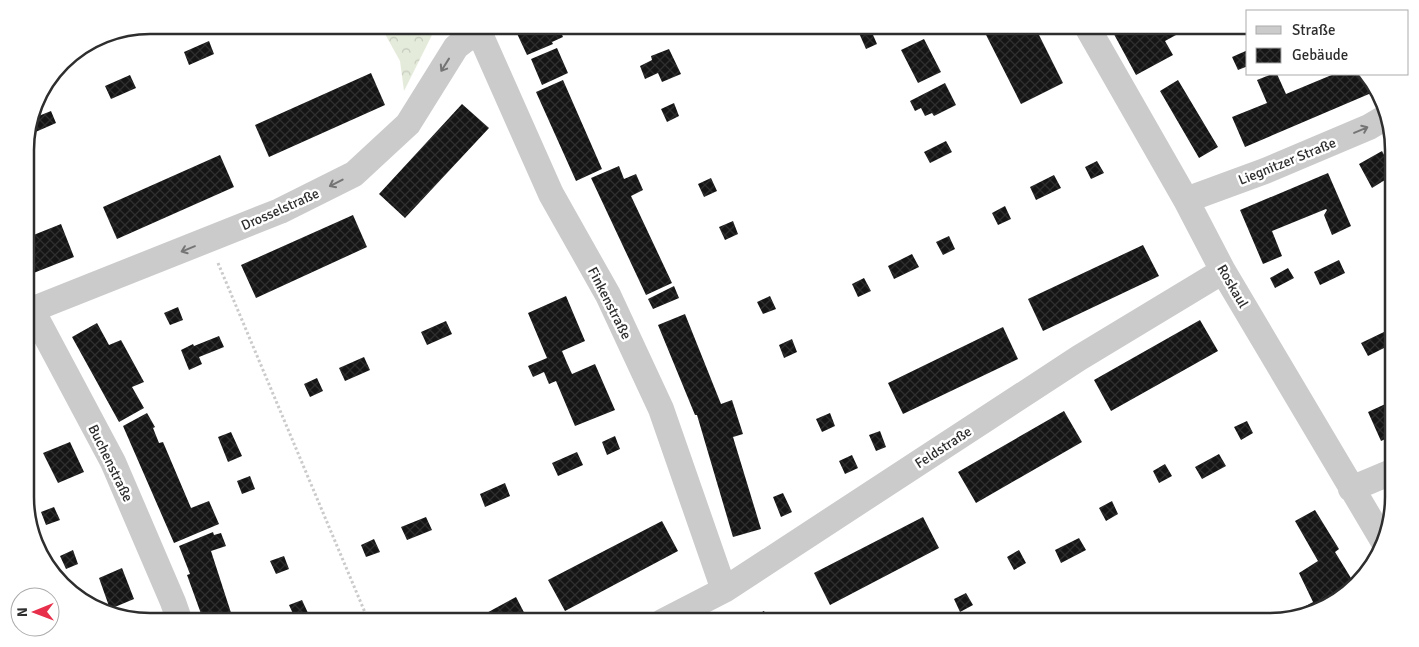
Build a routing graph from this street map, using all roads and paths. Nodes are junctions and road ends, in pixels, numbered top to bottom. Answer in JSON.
{"nodes":[{"id":1,"x":470,"y":34,"type":"edge"},
{"id":2,"x":480,"y":34,"type":"edge"},
{"id":3,"x":1091,"y":34,"type":"edge"},
{"id":4,"x":1381,"y":120,"type":"edge"},
{"id":5,"x":1186,"y":200,"type":"junction"},
{"id":6,"x":208,"y":240,"type":"junction"},
{"id":7,"x":1223,"y":272,"type":"junction"},
{"id":8,"x":34,"y":309,"type":"edge"},
{"id":9,"x":34,"y":320,"type":"edge"},
{"id":10,"x":1385,"y":475,"type":"edge"},
{"id":11,"x":1351,"y":489,"type":"junction"},
{"id":12,"x":1379,"y":535,"type":"edge"},
{"id":13,"x":724,"y":590,"type":"junction"},
{"id":14,"x":177,"y":613,"type":"edge"},
{"id":15,"x":365,"y":613,"type":"edge"},
{"id":16,"x":679,"y":613,"type":"edge"}],
"edges":[{"from":1,"to":6,"type":"street","name":"Drosselstraße","one_way":true},
{"from":2,"to":13,"type":"street","name":"Finkenstraße"},
{"from":3,"to":5,"type":"street","name":"Roskaul"},
{"from":5,"to":4,"type":"street","name":"Liegnitzer Straße","one_way":true},
{"from":5,"to":7,"type":"street","name":"Roskaul"},
{"from":6,"to":8,"type":"street","name":"Drosselstraße","one_way":true},
{"from":6,"to":15,"type":"path"},
{"from":7,"to":11,"type":"street","name":"Roskaul"},
{"from":7,"to":13,"type":"street","name":"Feldstraße"},
{"from":9,"to":14,"type":"street","name":"Buchenstraße"},
{"from":10,"to":11,"type":"street"},
{"from":11,"to":12,"type":"street","name":"Roskaul"},
{"from":13,"to":16,"type":"street","name":"Feldstraße"}]}
